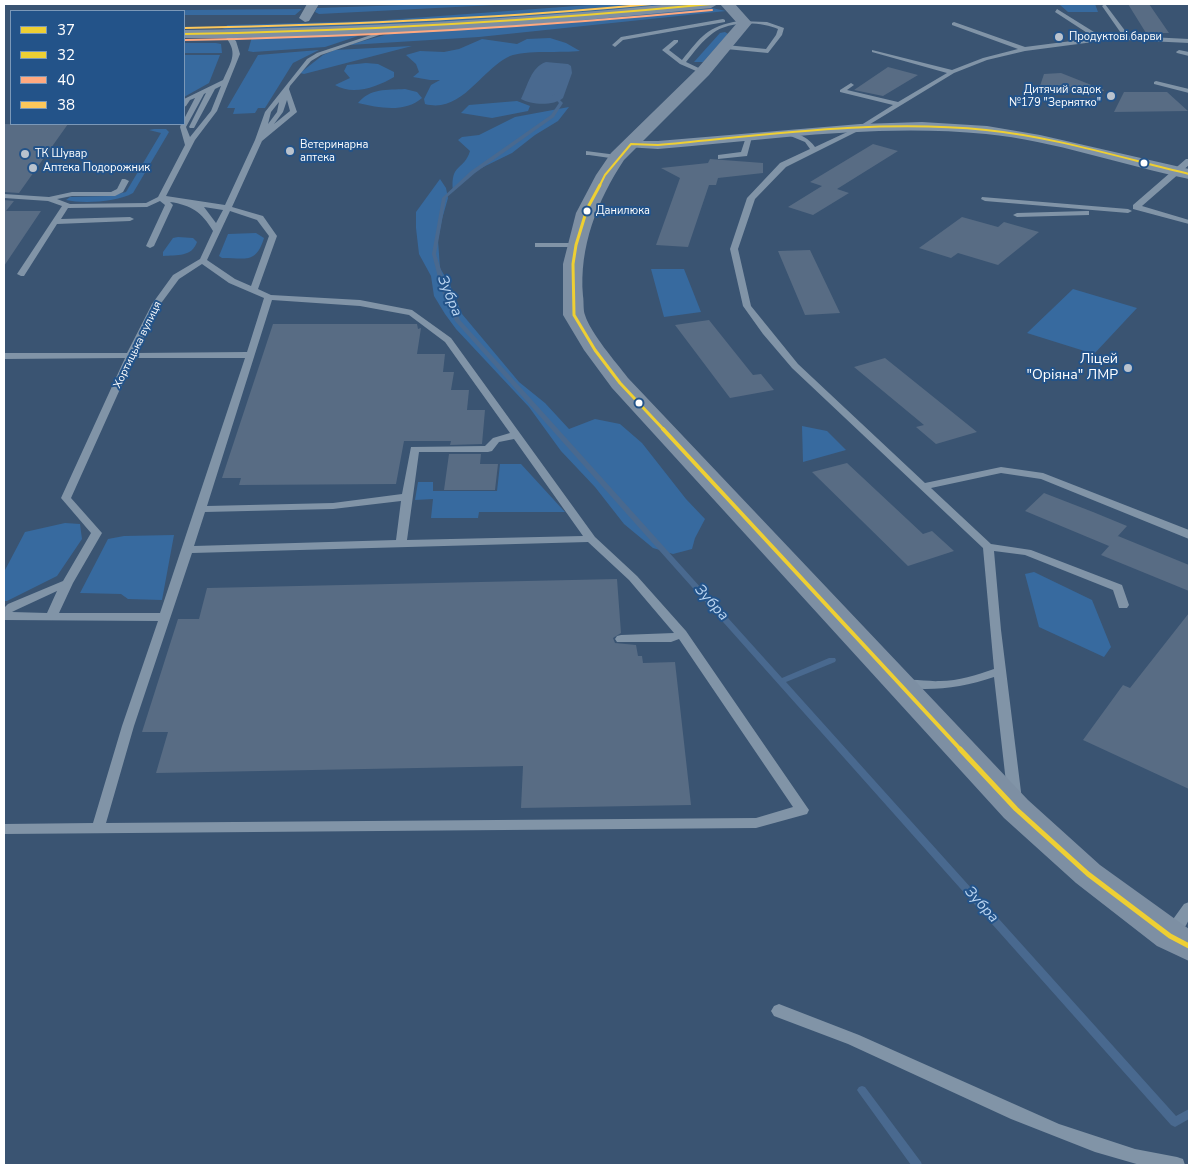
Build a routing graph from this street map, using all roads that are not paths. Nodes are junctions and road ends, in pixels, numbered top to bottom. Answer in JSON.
{"nodes":[{"id":1,"x":313,"y":4,"type":"edge"},
{"id":2,"x":572,"y":4,"type":"edge"},
{"id":3,"x":711,"y":4,"type":"edge"},
{"id":4,"x":727,"y":4,"type":"edge"},
{"id":5,"x":1105,"y":6,"type":"dead end"},
{"id":6,"x":1057,"y":11,"type":"dead end"},
{"id":7,"x":305,"y":18,"type":"junction"},
{"id":8,"x":185,"y":20,"type":"edge"},
{"id":9,"x":242,"y":20,"type":"junction"},
{"id":10,"x":744,"y":20,"type":"junction"},
{"id":11,"x":954,"y":24,"type":"dead end"},
{"id":12,"x":400,"y":28,"type":"junction"},
{"id":13,"x":714,"y":29,"type":"junction"},
{"id":14,"x":185,"y":34,"type":"edge"},
{"id":15,"x":228,"y":34,"type":"junction"},
{"id":16,"x":691,"y":34,"type":"dead end"},
{"id":17,"x":1127,"y":38,"type":"junction"},
{"id":18,"x":1101,"y":39,"type":"junction"},
{"id":19,"x":676,"y":41,"type":"dead end"},
{"id":20,"x":1189,"y":41,"type":"edge"},
{"id":21,"x":615,"y":45,"type":"dead end"},
{"id":22,"x":726,"y":47,"type":"junction"},
{"id":23,"x":1025,"y":49,"type":"junction"},
{"id":24,"x":874,"y":51,"type":"dead end"},
{"id":25,"x":1179,"y":52,"type":"dead end"},
{"id":26,"x":1189,"y":54,"type":"edge"},
{"id":27,"x":682,"y":63,"type":"junction"},
{"id":28,"x":703,"y":72,"type":"junction"},
{"id":29,"x":952,"y":72,"type":"junction"},
{"id":30,"x":226,"y":81,"type":"junction"},
{"id":31,"x":1156,"y":83,"type":"dead end"},
{"id":32,"x":851,"y":85,"type":"dead end"},
{"id":33,"x":212,"y":88,"type":"junction"},
{"id":34,"x":286,"y":89,"type":"junction"},
{"id":35,"x":1189,"y":91,"type":"edge"},
{"id":36,"x":200,"y":93,"type":"junction"},
{"id":37,"x":185,"y":103,"type":"edge"},
{"id":38,"x":898,"y":104,"type":"junction"},
{"id":39,"x":185,"y":120,"type":"edge"},
{"id":40,"x":182,"y":125,"type":"edge"},
{"id":41,"x":192,"y":127,"type":"dead end"},
{"id":42,"x":860,"y":128,"type":"junction"},
{"id":43,"x":790,"y":134,"type":"junction"},
{"id":44,"x":749,"y":137,"type":"junction"},
{"id":45,"x":259,"y":140,"type":"junction"},
{"id":46,"x":189,"y":146,"type":"junction"},
{"id":47,"x":624,"y":150,"type":"junction"},
{"id":48,"x":814,"y":150,"type":"junction"},
{"id":49,"x":589,"y":153,"type":"dead end"},
{"id":50,"x":721,"y":157,"type":"dead end"},
{"id":51,"x":1189,"y":161,"type":"edge"},
{"id":52,"x":1183,"y":173,"type":"edge"},
{"id":53,"x":125,"y":181,"type":"dead end"},
{"id":54,"x":4,"y":196,"type":"edge"},
{"id":55,"x":161,"y":198,"type":"junction"},
{"id":56,"x":985,"y":198,"type":"dead end"},
{"id":57,"x":49,"y":199,"type":"junction"},
{"id":58,"x":194,"y":204,"type":"junction"},
{"id":59,"x":66,"y":205,"type":"junction"},
{"id":60,"x":1136,"y":207,"type":"junction"},
{"id":61,"x":227,"y":208,"type":"junction"},
{"id":62,"x":1128,"y":211,"type":"junction"},
{"id":63,"x":1018,"y":215,"type":"dead end"},
{"id":64,"x":130,"y":219,"type":"dead end"},
{"id":65,"x":55,"y":222,"type":"junction"},
{"id":66,"x":1189,"y":222,"type":"edge"},
{"id":67,"x":216,"y":231,"type":"junction"},
{"id":68,"x":538,"y":244,"type":"dead end"},
{"id":69,"x":576,"y":245,"type":"junction"},
{"id":70,"x":150,"y":246,"type":"dead end"},
{"id":71,"x":203,"y":260,"type":"junction"},
{"id":72,"x":21,"y":274,"type":"dead end"},
{"id":73,"x":254,"y":290,"type":"junction"},
{"id":74,"x":269,"y":297,"type":"junction"},
{"id":75,"x":251,"y":355,"type":"junction"},
{"id":76,"x":4,"y":356,"type":"edge"},
{"id":77,"x":132,"y":356,"type":"junction"},
{"id":78,"x":516,"y":435,"type":"junction"},
{"id":79,"x":923,"y":487,"type":"junction"},
{"id":80,"x":407,"y":497,"type":"junction"},
{"id":81,"x":200,"y":509,"type":"junction"},
{"id":82,"x":1189,"y":536,"type":"edge"},
{"id":83,"x":591,"y":539,"type":"junction"},
{"id":84,"x":401,"y":543,"type":"junction"},
{"id":85,"x":988,"y":547,"type":"junction"},
{"id":86,"x":188,"y":550,"type":"junction"},
{"id":87,"x":67,"y":583,"type":"junction"},
{"id":88,"x":1123,"y":605,"type":"dead end"},
{"id":89,"x":4,"y":614,"type":"edge"},
{"id":90,"x":51,"y":617,"type":"junction"},
{"id":91,"x":165,"y":617,"type":"junction"},
{"id":92,"x":682,"y":634,"type":"junction"},
{"id":93,"x":621,"y":639,"type":"dead end"},
{"id":94,"x":1000,"y":671,"type":"junction"},
{"id":95,"x":898,"y":683,"type":"junction"},
{"id":96,"x":1016,"y":809,"type":"junction"},
{"id":97,"x":98,"y":828,"type":"junction"},
{"id":98,"x":4,"y":829,"type":"edge"},
{"id":99,"x":1189,"y":908,"type":"edge"},
{"id":100,"x":1180,"y":941,"type":"edge"},
{"id":101,"x":779,"y":1011,"type":"dead end"},
{"id":102,"x":1177,"y":1165,"type":"edge"}],
"edges":[{"from":1,"to":7,"type":"street"},
{"from":2,"to":7,"type":"street"},
{"from":3,"to":12,"type":"street"},
{"from":4,"to":10,"type":"street"},
{"from":5,"to":17,"type":"lane"},
{"from":6,"to":18,"type":"lane"},
{"from":7,"to":9,"type":"street"},
{"from":8,"to":9,"type":"street"},
{"from":9,"to":15,"type":"street"},
{"from":10,"to":13,"type":"lane"},
{"from":10,"to":21,"type":"lane"},
{"from":10,"to":22,"type":"street"},
{"from":10,"to":22,"type":"lane"},
{"from":11,"to":23,"type":"lane"},
{"from":12,"to":15,"type":"street"},
{"from":12,"to":34,"type":"lane"},
{"from":13,"to":16,"type":"lane"},
{"from":13,"to":27,"type":"lane"},
{"from":14,"to":15,"type":"street"},
{"from":15,"to":30,"type":"lane"},
{"from":17,"to":18,"type":"lane"},
{"from":17,"to":20,"type":"lane"},
{"from":18,"to":23,"type":"lane"},
{"from":19,"to":27,"type":"lane"},
{"from":22,"to":28,"type":"street"},
{"from":23,"to":29,"type":"lane"},
{"from":24,"to":29,"type":"lane"},
{"from":25,"to":26,"type":"lane"},
{"from":27,"to":28,"type":"lane"},
{"from":28,"to":47,"type":"street"},
{"from":29,"to":38,"type":"lane"},
{"from":30,"to":33,"type":"lane"},
{"from":30,"to":46,"type":"lane"},
{"from":31,"to":35,"type":"lane"},
{"from":32,"to":38,"type":"lane"},
{"from":33,"to":36,"type":"lane"},
{"from":33,"to":41,"type":"lane"},
{"from":34,"to":45,"type":"lane"},
{"from":34,"to":45,"type":"lane"},
{"from":36,"to":37,"type":"lane"},
{"from":36,"to":39,"type":"lane"},
{"from":38,"to":42,"type":"lane"},
{"from":40,"to":46,"type":"lane"},
{"from":42,"to":43,"type":"street"},
{"from":42,"to":48,"type":"lane"},
{"from":42,"to":52,"type":"street"},
{"from":43,"to":44,"type":"street"},
{"from":43,"to":48,"type":"lane"},
{"from":44,"to":47,"type":"street"},
{"from":44,"to":50,"type":"lane"},
{"from":45,"to":61,"type":"lane"},
{"from":46,"to":55,"type":"lane"},
{"from":47,"to":49,"type":"lane"},
{"from":47,"to":69,"type":"street"},
{"from":48,"to":79,"type":"lane"},
{"from":51,"to":52,"type":"lane"},
{"from":52,"to":60,"type":"lane"},
{"from":53,"to":57,"type":"lane"},
{"from":54,"to":57,"type":"lane"},
{"from":55,"to":58,"type":"lane"},
{"from":55,"to":59,"type":"lane"},
{"from":55,"to":70,"type":"lane"},
{"from":56,"to":62,"type":"lane"},
{"from":57,"to":59,"type":"lane"},
{"from":58,"to":61,"type":"lane"},
{"from":58,"to":67,"type":"lane"},
{"from":59,"to":65,"type":"lane"},
{"from":60,"to":62,"type":"lane"},
{"from":60,"to":66,"type":"lane"},
{"from":61,"to":67,"type":"lane"},
{"from":61,"to":73,"type":"lane"},
{"from":62,"to":63,"type":"lane"},
{"from":64,"to":65,"type":"lane"},
{"from":65,"to":72,"type":"lane"},
{"from":67,"to":71,"type":"lane"},
{"from":68,"to":69,"type":"lane"},
{"from":69,"to":95,"type":"street"},
{"from":71,"to":73,"type":"lane"},
{"from":71,"to":77,"type":"lane","name":"Хортицька вулиця"},
{"from":73,"to":74,"type":"lane"},
{"from":74,"to":75,"type":"lane"},
{"from":74,"to":78,"type":"lane"},
{"from":75,"to":77,"type":"lane"},
{"from":75,"to":81,"type":"lane"},
{"from":76,"to":77,"type":"lane"},
{"from":77,"to":87,"type":"lane","name":"Хортицька вулиця"},
{"from":78,"to":80,"type":"lane"},
{"from":78,"to":83,"type":"lane"},
{"from":79,"to":82,"type":"lane"},
{"from":79,"to":85,"type":"lane"},
{"from":80,"to":81,"type":"lane"},
{"from":80,"to":84,"type":"lane"},
{"from":81,"to":86,"type":"lane"},
{"from":83,"to":84,"type":"lane"},
{"from":83,"to":92,"type":"lane"},
{"from":84,"to":86,"type":"lane"},
{"from":85,"to":88,"type":"lane"},
{"from":85,"to":94,"type":"lane"},
{"from":86,"to":91,"type":"lane"},
{"from":87,"to":89,"type":"lane"},
{"from":87,"to":90,"type":"lane"},
{"from":89,"to":90,"type":"lane"},
{"from":90,"to":91,"type":"lane"},
{"from":91,"to":97,"type":"lane"},
{"from":92,"to":93,"type":"lane"},
{"from":92,"to":97,"type":"lane"},
{"from":94,"to":95,"type":"lane"},
{"from":94,"to":96,"type":"lane"},
{"from":95,"to":96,"type":"street"},
{"from":96,"to":100,"type":"street"},
{"from":97,"to":98,"type":"lane"},
{"from":99,"to":100,"type":"lane"},
{"from":101,"to":102,"type":"lane"}]}
